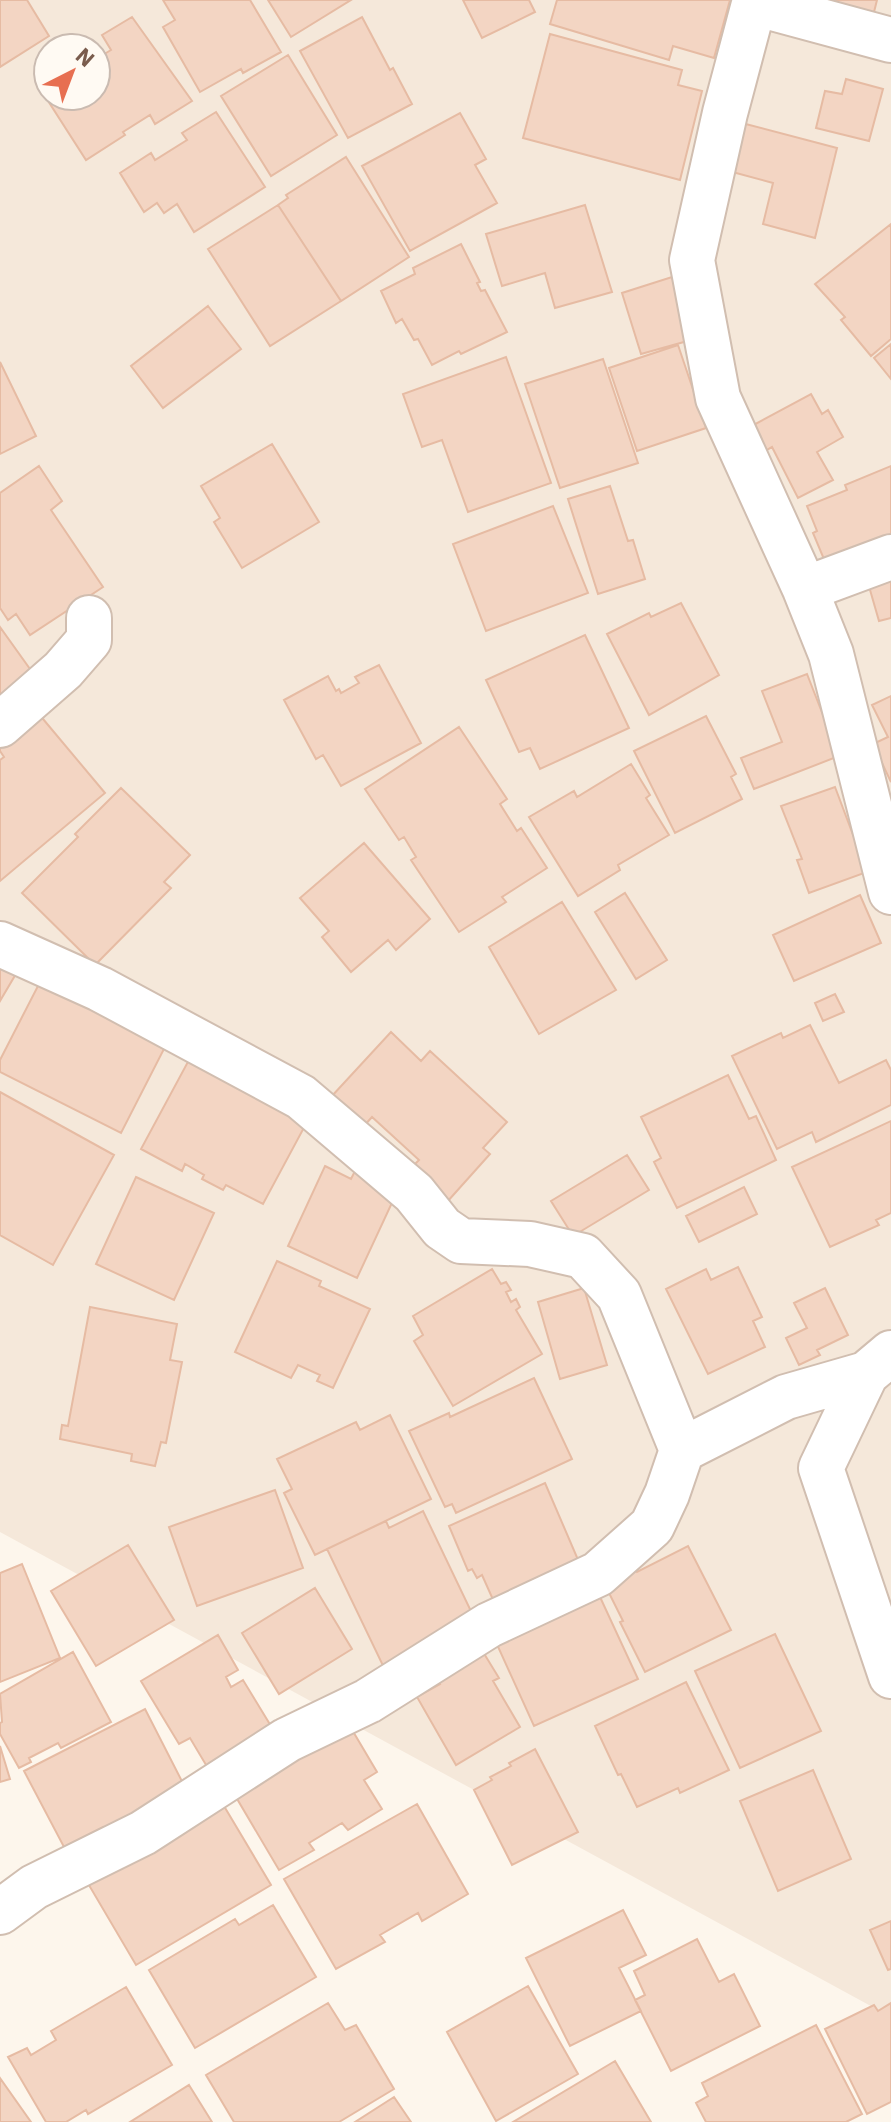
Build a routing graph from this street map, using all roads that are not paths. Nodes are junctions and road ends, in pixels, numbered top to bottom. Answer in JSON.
{"nodes":[{"id":1,"x":754,"y":2,"type":"edge"},
{"id":2,"x":891,"y":40,"type":"edge"},
{"id":3,"x":891,"y":557,"type":"edge"},
{"id":4,"x":805,"y":589,"type":"junction"},
{"id":5,"x":89,"y":618,"type":"dead end"},
{"id":6,"x":0,"y":725,"type":"edge"},
{"id":7,"x":891,"y":892,"type":"edge"},
{"id":8,"x":0,"y":944,"type":"edge"},
{"id":9,"x":879,"y":1364,"type":"edge"},
{"id":10,"x":682,"y":1450,"type":"junction"},
{"id":11,"x":877,"y":1590,"type":"edge"},
{"id":12,"x":891,"y":1676,"type":"edge"},
{"id":13,"x":0,"y":1912,"type":"edge"}],
"edges":[{"from":1,"to":2,"type":"street"},
{"from":1,"to":4,"type":"street"},
{"from":3,"to":4,"type":"street"},
{"from":4,"to":7,"type":"street"},
{"from":5,"to":6,"type":"street"},
{"from":8,"to":10,"type":"street"},
{"from":9,"to":10,"type":"street"},
{"from":9,"to":11,"type":"street"},
{"from":10,"to":13,"type":"street"},
{"from":11,"to":12,"type":"street"}]}
